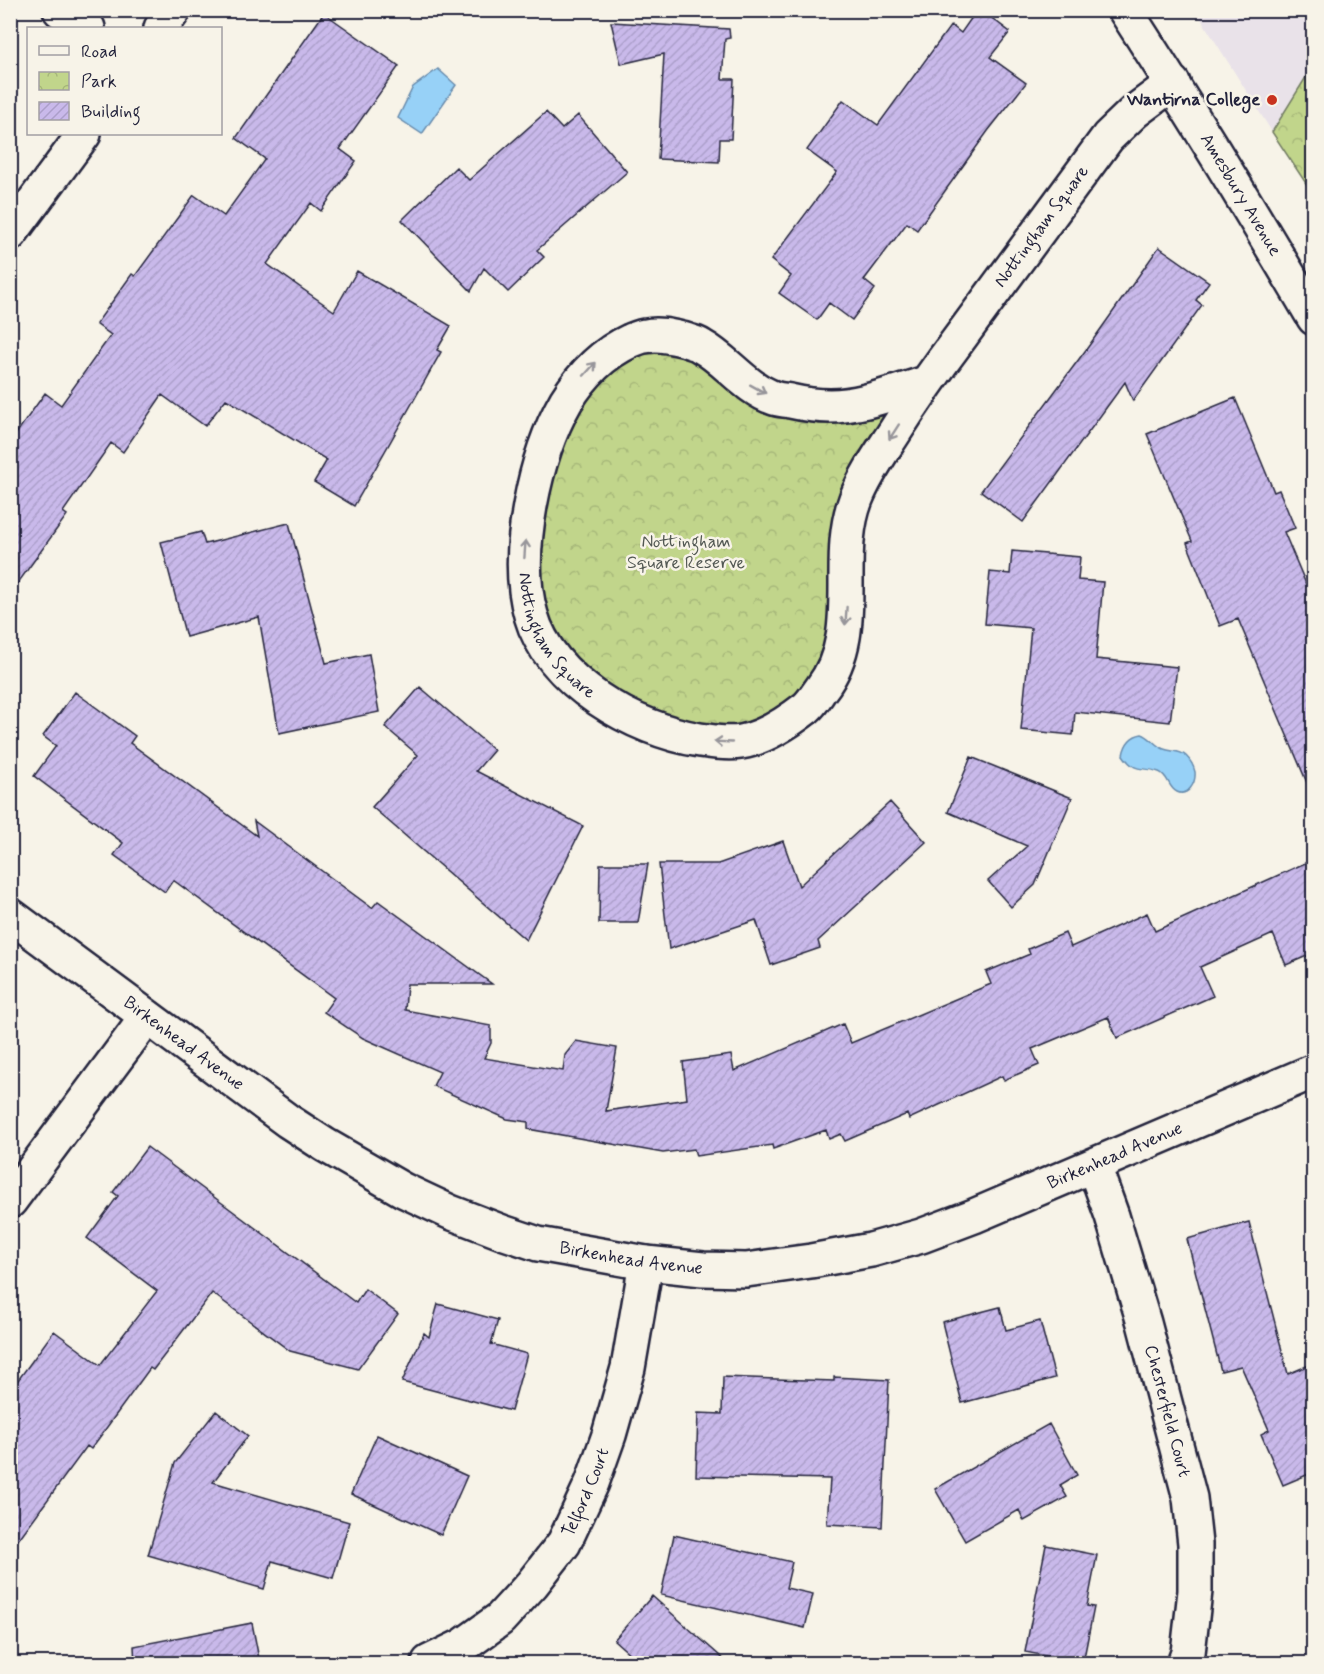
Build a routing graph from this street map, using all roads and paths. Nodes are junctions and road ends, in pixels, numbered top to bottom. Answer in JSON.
{"nodes":[{"id":1,"x":60,"y":10,"type":"edge"},
{"id":2,"x":174,"y":10,"type":"edge"},
{"id":3,"x":1125,"y":10,"type":"edge"},
{"id":4,"x":86,"y":27,"type":"edge"},
{"id":5,"x":162,"y":27,"type":"edge"},
{"id":6,"x":1173,"y":83,"type":"junction"},
{"id":7,"x":83,"y":135,"type":"edge"},
{"id":8,"x":10,"y":234,"type":"edge"},
{"id":9,"x":1314,"y":318,"type":"edge"},
{"id":10,"x":926,"y":383,"type":"junction"},
{"id":11,"x":10,"y":915,"type":"edge"},
{"id":12,"x":147,"y":1017,"type":"junction"},
{"id":13,"x":1314,"y":1071,"type":"edge"},
{"id":14,"x":1094,"y":1166,"type":"junction"},
{"id":15,"x":10,"y":1201,"type":"edge"},
{"id":16,"x":646,"y":1263,"type":"junction"},
{"id":17,"x":429,"y":1662,"type":"edge"},
{"id":18,"x":1184,"y":1664,"type":"edge"}],
"edges":[{"from":1,"to":4,"type":"street"},
{"from":2,"to":5,"type":"street"},
{"from":3,"to":6,"type":"street","name":"Amesbury Avenue"},
{"from":6,"to":9,"type":"street","name":"Amesbury Avenue"},
{"from":6,"to":10,"type":"street","name":"Nottingham Square"},
{"from":7,"to":8,"type":"street"},
{"from":10,"to":10,"type":"street","name":"Nottingham Square","one_way":true},
{"from":11,"to":12,"type":"street","name":"Birkenhead Avenue"},
{"from":12,"to":15,"type":"street"},
{"from":12,"to":16,"type":"street","name":"Birkenhead Avenue"},
{"from":13,"to":14,"type":"street","name":"Birkenhead Avenue"},
{"from":14,"to":16,"type":"street","name":"Birkenhead Avenue"},
{"from":14,"to":18,"type":"street","name":"Chesterfield Court"},
{"from":16,"to":17,"type":"street","name":"Telford Court"}]}
